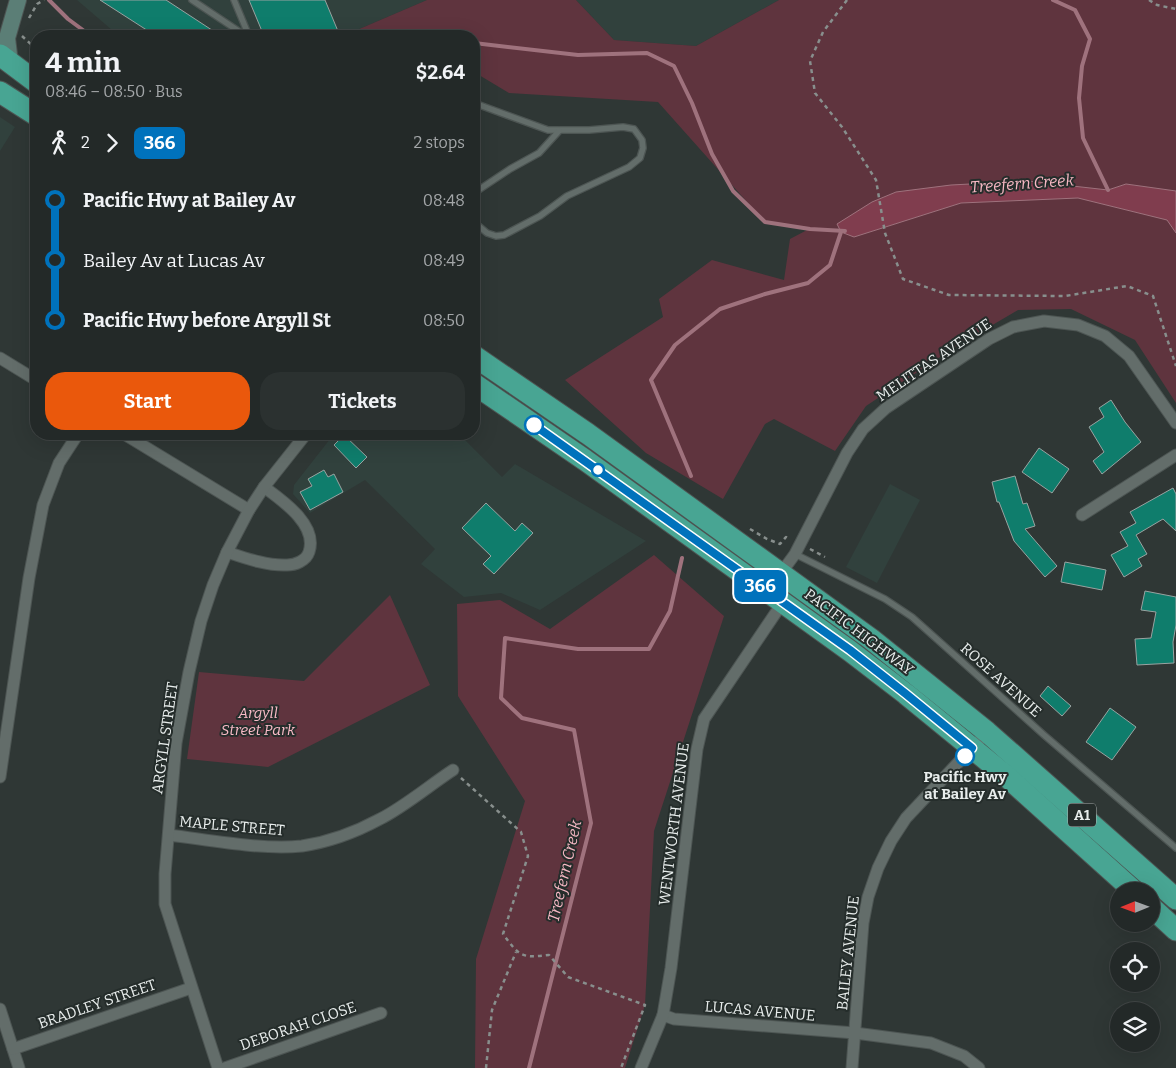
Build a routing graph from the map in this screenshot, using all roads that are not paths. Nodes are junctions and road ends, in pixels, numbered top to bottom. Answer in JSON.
{"nodes":[{"id":1,"x":18,"y":0,"type":"edge"},
{"id":2,"x":192,"y":0,"type":"edge"},
{"id":3,"x":234,"y":0,"type":"edge"},
{"id":4,"x":239,"y":30,"type":"edge"},
{"id":5,"x":246,"y":30,"type":"edge"},
{"id":6,"x":5,"y":59,"type":"edge"},
{"id":7,"x":30,"y":78,"type":"edge"},
{"id":8,"x":0,"y":92,"type":"edge"},
{"id":9,"x":480,"y":105,"type":"edge"},
{"id":10,"x":30,"y":111,"type":"edge"},
{"id":11,"x":559,"y":131,"type":"junction"},
{"id":12,"x":480,"y":189,"type":"edge"},
{"id":13,"x":480,"y":227,"type":"edge"},
{"id":14,"x":0,"y":358,"type":"edge"},
{"id":15,"x":480,"y":360,"type":"edge"},
{"id":16,"x":30,"y":376,"type":"edge"},
{"id":17,"x":480,"y":388,"type":"edge"},
{"id":18,"x":1176,"y":423,"type":"edge"},
{"id":19,"x":74,"y":440,"type":"edge"},
{"id":20,"x":134,"y":440,"type":"edge"},
{"id":21,"x":301,"y":440,"type":"edge"},
{"id":22,"x":1176,"y":455,"type":"edge"},
{"id":23,"x":264,"y":487,"type":"junction"},
{"id":24,"x":249,"y":510,"type":"junction"},
{"id":25,"x":1082,"y":515,"type":"dead end"},
{"id":26,"x":227,"y":552,"type":"junction"},
{"id":27,"x":795,"y":554,"type":"junction"},
{"id":28,"x":781,"y":573,"type":"junction"},
{"id":29,"x":783,"y":602,"type":"junction"},
{"id":30,"x":987,"y":732,"type":"junction"},
{"id":31,"x":972,"y":748,"type":"junction"},
{"id":32,"x":453,"y":770,"type":"road end"},
{"id":33,"x":0,"y":777,"type":"edge"},
{"id":34,"x":169,"y":836,"type":"junction"},
{"id":35,"x":1176,"y":848,"type":"edge"},
{"id":36,"x":1124,"y":882,"type":"edge"},
{"id":37,"x":1176,"y":899,"type":"edge"},
{"id":38,"x":1160,"y":915,"type":"edge"},
{"id":39,"x":1176,"y":930,"type":"edge"},
{"id":40,"x":191,"y":988,"type":"junction"},
{"id":41,"x":0,"y":1009,"type":"edge"},
{"id":42,"x":381,"y":1013,"type":"dead end"},
{"id":43,"x":663,"y":1015,"type":"junction"},
{"id":44,"x":855,"y":1033,"type":"junction"},
{"id":45,"x":13,"y":1049,"type":"junction"},
{"id":46,"x":19,"y":1068,"type":"edge"},
{"id":47,"x":218,"y":1068,"type":"edge"},
{"id":48,"x":225,"y":1068,"type":"edge"},
{"id":49,"x":641,"y":1068,"type":"edge"},
{"id":50,"x":852,"y":1068,"type":"edge"},
{"id":51,"x":979,"y":1068,"type":"edge"}],
"edges":[{"from":1,"to":6,"type":"street"},
{"from":2,"to":4,"type":"lane"},
{"from":3,"to":5,"type":"lane"},
{"from":6,"to":7,"type":"highway"},
{"from":8,"to":10,"type":"highway"},
{"from":9,"to":11,"type":"lane"},
{"from":11,"to":12,"type":"lane"},
{"from":11,"to":13,"type":"lane"},
{"from":14,"to":16,"type":"street"},
{"from":15,"to":28,"type":"highway","name":"PACIFIC HIGHWAY","number":"A1"},
{"from":17,"to":29,"type":"highway","name":"PACIFIC HIGHWAY","number":"A1"},
{"from":18,"to":27,"type":"street","name":"MELITTAS AVENUE"},
{"from":19,"to":33,"type":"street"},
{"from":20,"to":24,"type":"street"},
{"from":21,"to":23,"type":"street","name":"ARGYLL STREET"},
{"from":22,"to":25,"type":"street"},
{"from":23,"to":24,"type":"street","name":"ARGYLL STREET"},
{"from":23,"to":26,"type":"street"},
{"from":24,"to":26,"type":"street","name":"ARGYLL STREET"},
{"from":26,"to":34,"type":"street","name":"ARGYLL STREET"},
{"from":27,"to":28,"type":"street","name":"MELITTAS AVENUE"},
{"from":27,"to":35,"type":"lane","name":"ROSE AVENUE"},
{"from":28,"to":30,"type":"highway","name":"PACIFIC HIGHWAY","number":"A1"},
{"from":29,"to":31,"type":"highway","name":"PACIFIC HIGHWAY","number":"A1"},
{"from":29,"to":43,"type":"street","name":"WENTWORTH AVENUE"},
{"from":30,"to":31,"type":"street","name":"BAILEY AVENUE"},
{"from":30,"to":37,"type":"highway","name":"PACIFIC HIGHWAY","number":"A1"},
{"from":31,"to":36,"type":"highway","name":"PACIFIC HIGHWAY","number":"A1"},
{"from":31,"to":44,"type":"street","name":"BAILEY AVENUE"},
{"from":32,"to":34,"type":"street","name":"MAPLE STREET"},
{"from":34,"to":40,"type":"street","name":"ARGYLL STREET"},
{"from":38,"to":39,"type":"highway"},
{"from":40,"to":45,"type":"street","name":"BRADLEY STREET"},
{"from":40,"to":47,"type":"street","name":"ARGYLL STREET"},
{"from":41,"to":45,"type":"street"},
{"from":42,"to":48,"type":"street","name":"DEBORAH CLOSE"},
{"from":43,"to":44,"type":"street","name":"LUCAS AVENUE"},
{"from":43,"to":49,"type":"street","name":"WENTWORTH AVENUE"},
{"from":44,"to":50,"type":"street","name":"BAILEY AVENUE"},
{"from":44,"to":51,"type":"street","name":"LUCAS AVENUE"},
{"from":45,"to":46,"type":"street"}]}
